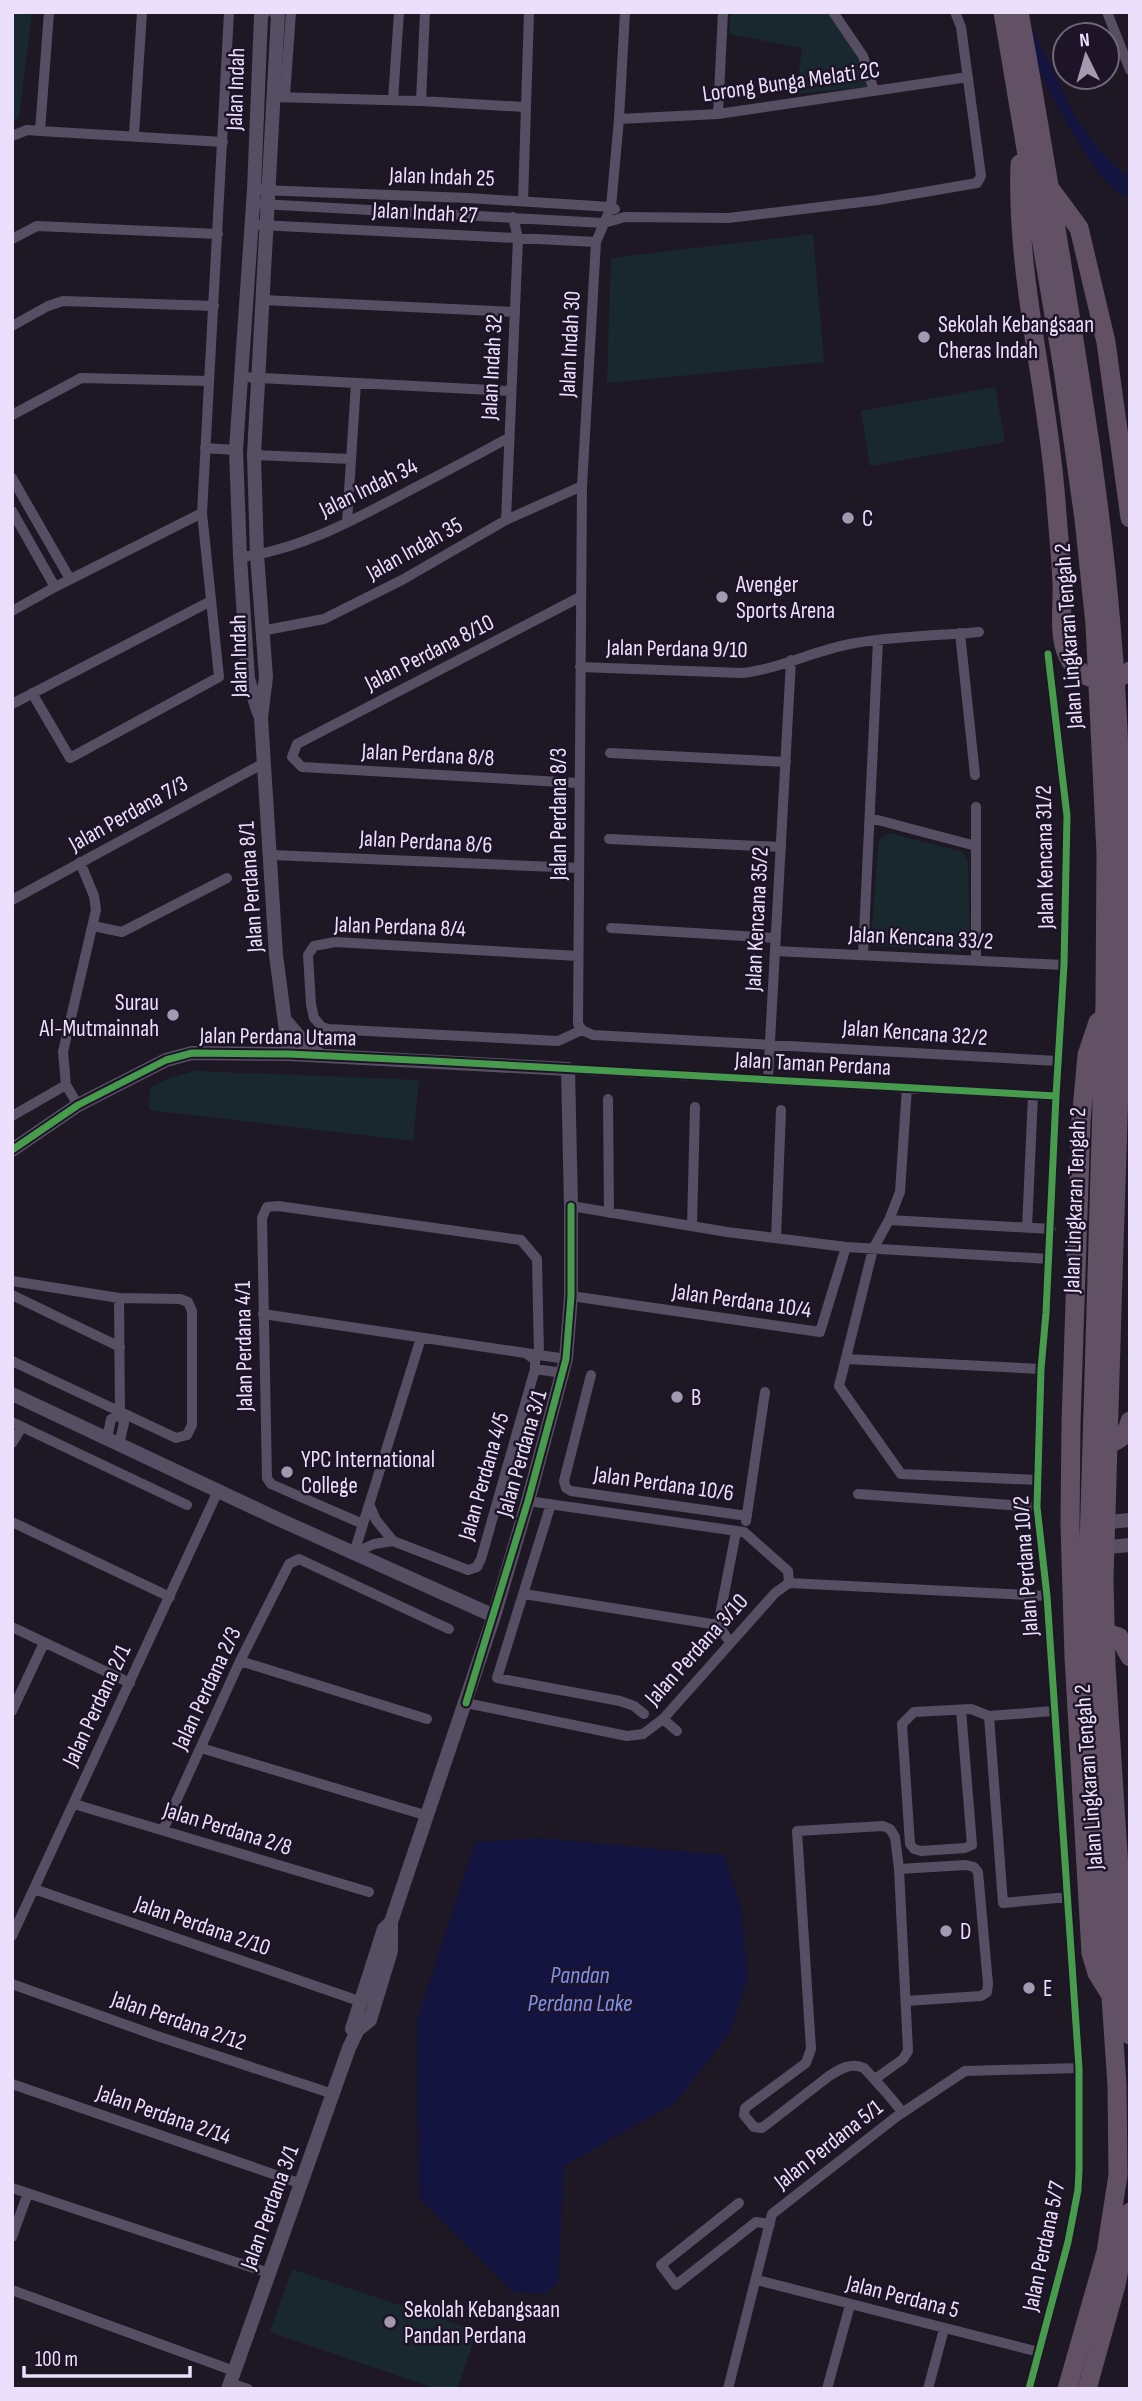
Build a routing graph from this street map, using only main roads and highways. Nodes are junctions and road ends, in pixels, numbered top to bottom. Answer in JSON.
{"nodes":[{"id":1,"x":1003,"y":12,"type":"edge"},
{"id":2,"x":1019,"y":12,"type":"edge"},
{"id":3,"x":1024,"y":83,"type":"junction"},
{"id":4,"x":1021,"y":117,"type":"junction"},
{"id":5,"x":1049,"y":186,"type":"junction"},
{"id":6,"x":1130,"y":518,"type":"edge"},
{"id":7,"x":1130,"y":671,"type":"edge"},
{"id":8,"x":1119,"y":1003,"type":"edge"},
{"id":9,"x":1130,"y":1421,"type":"edge"},
{"id":10,"x":1071,"y":1423,"type":"junction"},
{"id":11,"x":1074,"y":1657,"type":"junction"},
{"id":12,"x":1130,"y":1657,"type":"edge"},
{"id":13,"x":1105,"y":1792,"type":"junction"},
{"id":14,"x":1111,"y":1994,"type":"junction"},
{"id":15,"x":1130,"y":2035,"type":"edge"},
{"id":16,"x":1130,"y":2212,"type":"edge"},
{"id":17,"x":1091,"y":2382,"type":"edge"},
{"id":18,"x":1068,"y":2389,"type":"edge"}],
"edges":[{"from":1,"to":3,"type":"highway","name":"Jalan Lingkaran Tengah 2"},
{"from":2,"to":3,"type":"highway","name":"Jalan Lingkaran Tengah 2"},
{"from":3,"to":4,"type":"highway","name":"Jalan Lingkaran Tengah 2"},
{"from":3,"to":5,"type":"highway","name":"Jalan Lingkaran Tengah 2"},
{"from":4,"to":7,"type":"highway","bridge":true},
{"from":4,"to":8,"type":"highway","name":"Jalan Lingkaran Tengah 2"},
{"from":5,"to":6,"type":"highway"},
{"from":5,"to":8,"type":"highway","name":"Jalan Lingkaran Tengah 2"},
{"from":8,"to":10,"type":"highway"},
{"from":8,"to":13,"type":"highway","name":"Jalan Lingkaran Tengah 2","bridge":true},
{"from":9,"to":10,"type":"highway"},
{"from":10,"to":11,"type":"highway"},
{"from":11,"to":12,"type":"highway"},
{"from":11,"to":14,"type":"highway"},
{"from":13,"to":14,"type":"highway","name":"Jalan Lingkaran Tengah 2"},
{"from":13,"to":15,"type":"highway","name":"Jalan Lingkaran Tengah 2"},
{"from":14,"to":18,"type":"highway","name":"Jalan Lingkaran Tengah 2"},
{"from":16,"to":17,"type":"highway"}]}
